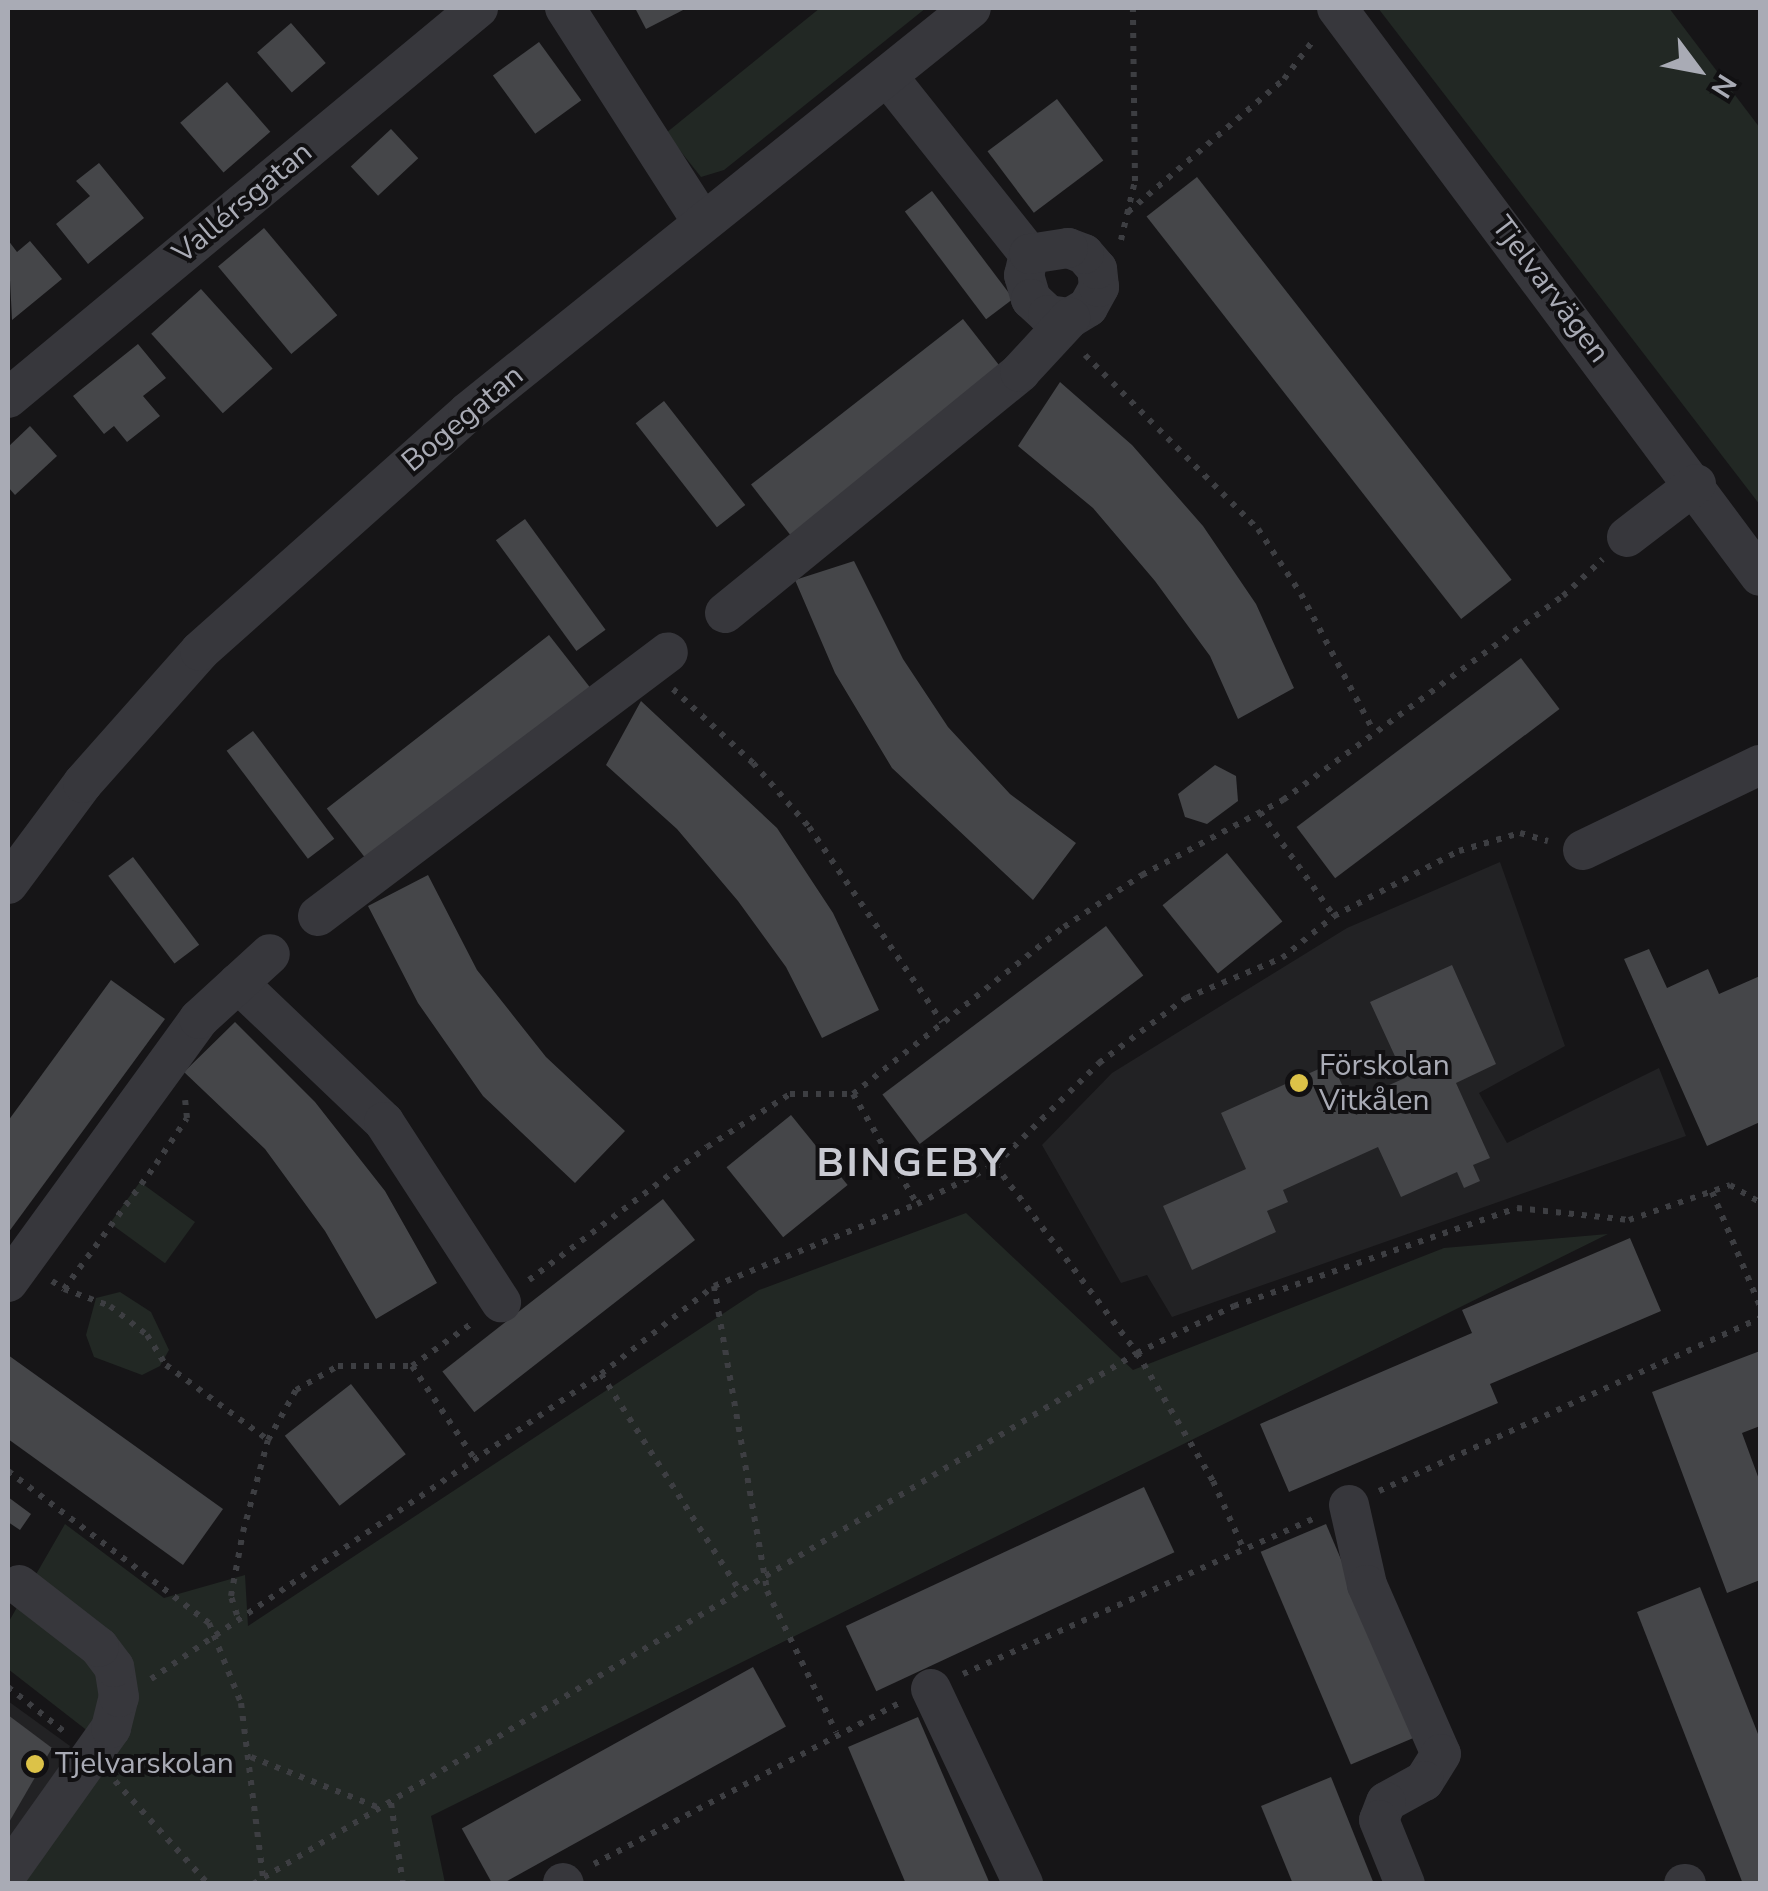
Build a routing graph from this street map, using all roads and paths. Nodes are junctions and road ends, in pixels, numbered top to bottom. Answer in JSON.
{"nodes":[{"id":1,"x":478,"y":8,"type":"edge"},
{"id":2,"x":565,"y":8,"type":"edge"},
{"id":3,"x":971,"y":8,"type":"edge"},
{"id":4,"x":1133,"y":8,"type":"edge"},
{"id":5,"x":1340,"y":12,"type":"edge"},
{"id":6,"x":888,"y":77,"type":"junction"},
{"id":7,"x":1128,"y":212,"type":"junction"},
{"id":8,"x":703,"y":223,"type":"junction"},
{"id":9,"x":1029,"y":254,"type":"junction"},
{"id":10,"x":1100,"y":287,"type":"junction"},
{"id":11,"x":1064,"y":325,"type":"junction"},
{"id":12,"x":8,"y":398,"type":"edge"},
{"id":13,"x":1696,"y":484,"type":"junction"},
{"id":14,"x":1627,"y":537,"type":"joint"},
{"id":15,"x":1760,"y":576,"type":"edge"},
{"id":16,"x":726,"y":613,"type":"dead end"},
{"id":17,"x":659,"y":660,"type":"joint"},
{"id":18,"x":1373,"y":730,"type":"junction"},
{"id":19,"x":1760,"y":765,"type":"edge"},
{"id":20,"x":1260,"y":812,"type":"junction"},
{"id":21,"x":1583,"y":850,"type":"joint"},
{"id":22,"x":8,"y":884,"type":"edge"},
{"id":23,"x":318,"y":916,"type":"dead end"},
{"id":24,"x":1334,"y":916,"type":"junction"},
{"id":25,"x":270,"y":954,"type":"dead end"},
{"id":26,"x":238,"y":983,"type":"junction"},
{"id":27,"x":942,"y":1022,"type":"junction"},
{"id":28,"x":853,"y":1094,"type":"junction"},
{"id":29,"x":995,"y":1165,"type":"junction"},
{"id":30,"x":1712,"y":1192,"type":"junction"},
{"id":31,"x":1760,"y":1202,"type":"edge"},
{"id":32,"x":917,"y":1204,"type":"junction"},
{"id":33,"x":8,"y":1282,"type":"edge"},
{"id":34,"x":714,"y":1286,"type":"junction"},
{"id":35,"x":64,"y":1289,"type":"dead end"},
{"id":36,"x":501,"y":1302,"type":"junction"},
{"id":37,"x":1760,"y":1306,"type":"edge"},
{"id":38,"x":1760,"y":1318,"type":"edge"},
{"id":39,"x":1137,"y":1353,"type":"junction"},
{"id":40,"x":412,"y":1366,"type":"junction"},
{"id":41,"x":601,"y":1374,"type":"junction"},
{"id":42,"x":268,"y":1440,"type":"junction"},
{"id":43,"x":474,"y":1458,"type":"junction"},
{"id":44,"x":8,"y":1471,"type":"edge"},
{"id":45,"x":1349,"y":1505,"type":"junction"},
{"id":46,"x":1243,"y":1548,"type":"junction"},
{"id":47,"x":766,"y":1575,"type":"junction"},
{"id":48,"x":19,"y":1585,"type":"dead end"},
{"id":49,"x":740,"y":1590,"type":"junction"},
{"id":50,"x":237,"y":1615,"type":"junction"},
{"id":51,"x":216,"y":1634,"type":"junction"},
{"id":52,"x":930,"y":1688,"type":"junction"},
{"id":53,"x":120,"y":1698,"type":"junction"},
{"id":54,"x":836,"y":1732,"type":"junction"},
{"id":55,"x":252,"y":1757,"type":"junction"},
{"id":56,"x":391,"y":1803,"type":"junction"},
{"id":57,"x":382,"y":1809,"type":"junction"},
{"id":58,"x":8,"y":1873,"type":"edge"},
{"id":59,"x":263,"y":1877,"type":"junction"},
{"id":60,"x":564,"y":1883,"type":"edge"},
{"id":61,"x":253,"y":1884,"type":"edge"},
{"id":62,"x":404,"y":1884,"type":"edge"},
{"id":63,"x":1023,"y":1884,"type":"edge"},
{"id":64,"x":1405,"y":1884,"type":"edge"}],
"edges":[{"from":1,"to":12,"type":"street","name":"Vallérsgatan"},
{"from":2,"to":8,"type":"street"},
{"from":3,"to":6,"type":"street","name":"Bogegatan"},
{"from":4,"to":7,"type":"path"},
{"from":5,"to":7,"type":"path"},
{"from":5,"to":13,"type":"street","name":"Tjelvarvägen"},
{"from":6,"to":8,"type":"street","name":"Bogegatan"},
{"from":6,"to":9,"type":"street"},
{"from":7,"to":10,"type":"path"},
{"from":8,"to":22,"type":"street","name":"Bogegatan"},
{"from":9,"to":10,"type":"street"},
{"from":9,"to":11,"type":"street"},
{"from":10,"to":11,"type":"street"},
{"from":11,"to":16,"type":"street"},
{"from":11,"to":18,"type":"path"},
{"from":13,"to":14,"type":"street"},
{"from":13,"to":15,"type":"street","name":"Tjelvarvägen"},
{"from":14,"to":18,"type":"path"},
{"from":17,"to":23,"type":"street"},
{"from":17,"to":27,"type":"path"},
{"from":18,"to":20,"type":"path"},
{"from":19,"to":21,"type":"street"},
{"from":20,"to":24,"type":"path"},
{"from":20,"to":27,"type":"path"},
{"from":21,"to":24,"type":"path"},
{"from":24,"to":29,"type":"path"},
{"from":25,"to":26,"type":"street"},
{"from":26,"to":33,"type":"street"},
{"from":26,"to":36,"type":"street"},
{"from":27,"to":28,"type":"path"},
{"from":28,"to":32,"type":"path"},
{"from":28,"to":36,"type":"path"},
{"from":29,"to":32,"type":"path"},
{"from":29,"to":39,"type":"path"},
{"from":30,"to":31,"type":"path"},
{"from":30,"to":37,"type":"path"},
{"from":30,"to":39,"type":"path"},
{"from":32,"to":34,"type":"path"},
{"from":34,"to":41,"type":"path"},
{"from":34,"to":47,"type":"path"},
{"from":35,"to":42,"type":"path"},
{"from":36,"to":40,"type":"path"},
{"from":38,"to":45,"type":"path"},
{"from":39,"to":46,"type":"path"},
{"from":39,"to":47,"type":"path"},
{"from":40,"to":42,"type":"path"},
{"from":40,"to":43,"type":"path"},
{"from":41,"to":43,"type":"path"},
{"from":41,"to":49,"type":"path"},
{"from":42,"to":50,"type":"path"},
{"from":43,"to":50,"type":"path"},
{"from":44,"to":51,"type":"path"},
{"from":45,"to":46,"type":"path"},
{"from":45,"to":64,"type":"street"},
{"from":46,"to":52,"type":"path"},
{"from":47,"to":49,"type":"path"},
{"from":47,"to":54,"type":"path"},
{"from":48,"to":53,"type":"street"},
{"from":49,"to":56,"type":"path"},
{"from":50,"to":51,"type":"path"},
{"from":51,"to":53,"type":"path"},
{"from":51,"to":55,"type":"path"},
{"from":52,"to":54,"type":"path"},
{"from":52,"to":63,"type":"street"},
{"from":53,"to":58,"type":"street"},
{"from":54,"to":60,"type":"path"},
{"from":55,"to":57,"type":"path"},
{"from":55,"to":59,"type":"path"},
{"from":56,"to":57,"type":"path"},
{"from":56,"to":62,"type":"path"},
{"from":57,"to":59,"type":"path"},
{"from":59,"to":61,"type":"path"}]}
